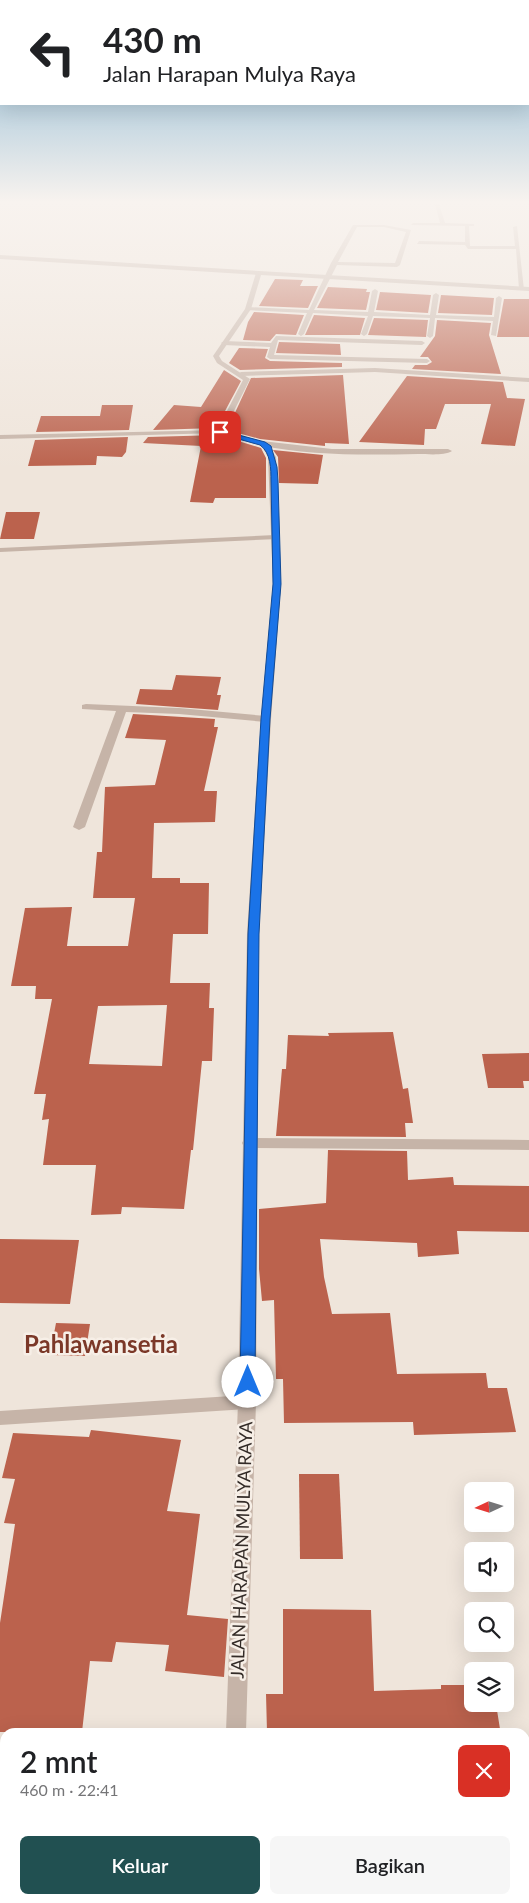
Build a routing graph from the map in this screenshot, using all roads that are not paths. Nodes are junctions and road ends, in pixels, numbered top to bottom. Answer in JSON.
{"nodes":[{"id":1,"x":253,"y":293,"type":"edge"},
{"id":2,"x":319,"y":293,"type":"edge"},
{"id":3,"x":375,"y":293,"type":"edge"},
{"id":4,"x":436,"y":296,"type":"dead end"},
{"id":5,"x":499,"y":298,"type":"dead end"},
{"id":6,"x":248,"y":309,"type":"junction"},
{"id":7,"x":310,"y":312,"type":"junction"},
{"id":8,"x":371,"y":314,"type":"junction"},
{"id":9,"x":433,"y":316,"type":"junction"},
{"id":10,"x":495,"y":319,"type":"junction"},
{"id":11,"x":301,"y":334,"type":"dead end"},
{"id":12,"x":364,"y":334,"type":"dead end"},
{"id":13,"x":494,"y":335,"type":"dead end"},
{"id":14,"x":430,"y":336,"type":"dead end"},
{"id":15,"x":224,"y":343,"type":"junction"},
{"id":16,"x":422,"y":343,"type":"dead end"},
{"id":17,"x":274,"y":345,"type":"junction"},
{"id":18,"x":427,"y":361,"type":"dead end"},
{"id":19,"x":241,"y":374,"type":"junction"},
{"id":20,"x":529,"y":380,"type":"edge"},
{"id":21,"x":220,"y":431,"type":"junction"},
{"id":22,"x":0,"y":437,"type":"edge"},
{"id":23,"x":262,"y":444,"type":"junction"},
{"id":24,"x":448,"y":451,"type":"dead end"},
{"id":25,"x":276,"y":537,"type":"junction"},
{"id":26,"x":0,"y":550,"type":"edge"},
{"id":27,"x":86,"y":707,"type":"dead end"},
{"id":28,"x":122,"y":708,"type":"junction"},
{"id":29,"x":266,"y":719,"type":"junction"},
{"id":30,"x":79,"y":827,"type":"dead end"},
{"id":31,"x":249,"y":1143,"type":"junction"},
{"id":32,"x":529,"y":1145,"type":"edge"},
{"id":33,"x":248,"y":1402,"type":"junction"},
{"id":34,"x":0,"y":1418,"type":"edge"},
{"id":35,"x":236,"y":1728,"type":"edge"}],
"edges":[{"from":1,"to":6,"type":"street"},
{"from":2,"to":7,"type":"street"},
{"from":3,"to":8,"type":"street"},
{"from":4,"to":9,"type":"street"},
{"from":5,"to":10,"type":"street"},
{"from":6,"to":7,"type":"street"},
{"from":6,"to":15,"type":"street"},
{"from":7,"to":8,"type":"street"},
{"from":7,"to":11,"type":"street"},
{"from":8,"to":9,"type":"street"},
{"from":8,"to":12,"type":"street"},
{"from":9,"to":10,"type":"street"},
{"from":9,"to":14,"type":"street"},
{"from":10,"to":13,"type":"street"},
{"from":15,"to":17,"type":"street"},
{"from":15,"to":19,"type":"street"},
{"from":16,"to":17,"type":"street"},
{"from":17,"to":18,"type":"street"},
{"from":19,"to":20,"type":"street"},
{"from":19,"to":21,"type":"street"},
{"from":21,"to":22,"type":"street"},
{"from":21,"to":23,"type":"street"},
{"from":23,"to":24,"type":"street"},
{"from":23,"to":25,"type":"street","name":"JALAN HARAPAN MULYA RAYA"},
{"from":25,"to":26,"type":"street"},
{"from":25,"to":29,"type":"street","name":"JALAN HARAPAN MULYA RAYA"},
{"from":27,"to":28,"type":"street"},
{"from":28,"to":29,"type":"street"},
{"from":28,"to":30,"type":"street"},
{"from":29,"to":31,"type":"street","name":"JALAN HARAPAN MULYA RAYA"},
{"from":31,"to":32,"type":"street"},
{"from":31,"to":33,"type":"street","name":"JALAN HARAPAN MULYA RAYA"},
{"from":33,"to":34,"type":"street"},
{"from":33,"to":35,"type":"street","name":"JALAN HARAPAN MULYA RAYA"}]}
